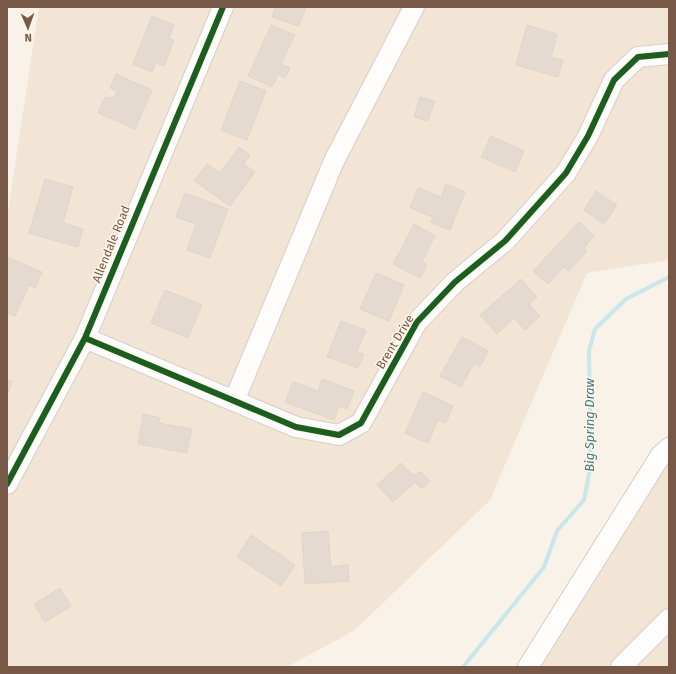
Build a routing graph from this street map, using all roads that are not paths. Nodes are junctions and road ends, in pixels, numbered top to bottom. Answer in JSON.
{"nodes":[{"id":1,"x":223,"y":7,"type":"edge"},
{"id":2,"x":414,"y":7,"type":"edge"},
{"id":3,"x":669,"y":54,"type":"edge"},
{"id":4,"x":85,"y":338,"type":"junction"},
{"id":5,"x":234,"y":401,"type":"junction"},
{"id":6,"x":669,"y":448,"type":"edge"},
{"id":7,"x":7,"y":484,"type":"edge"},
{"id":8,"x":669,"y":619,"type":"edge"},
{"id":9,"x":528,"y":667,"type":"edge"},
{"id":10,"x":621,"y":667,"type":"edge"}],
"edges":[{"from":1,"to":4,"type":"street","name":"Allendale Road"},
{"from":2,"to":5,"type":"street"},
{"from":3,"to":5,"type":"street","name":"Brent Drive"},
{"from":4,"to":5,"type":"street","name":"Brent Drive"},
{"from":4,"to":7,"type":"street","name":"Allendale Road"},
{"from":6,"to":9,"type":"street"},
{"from":8,"to":10,"type":"street"}]}
